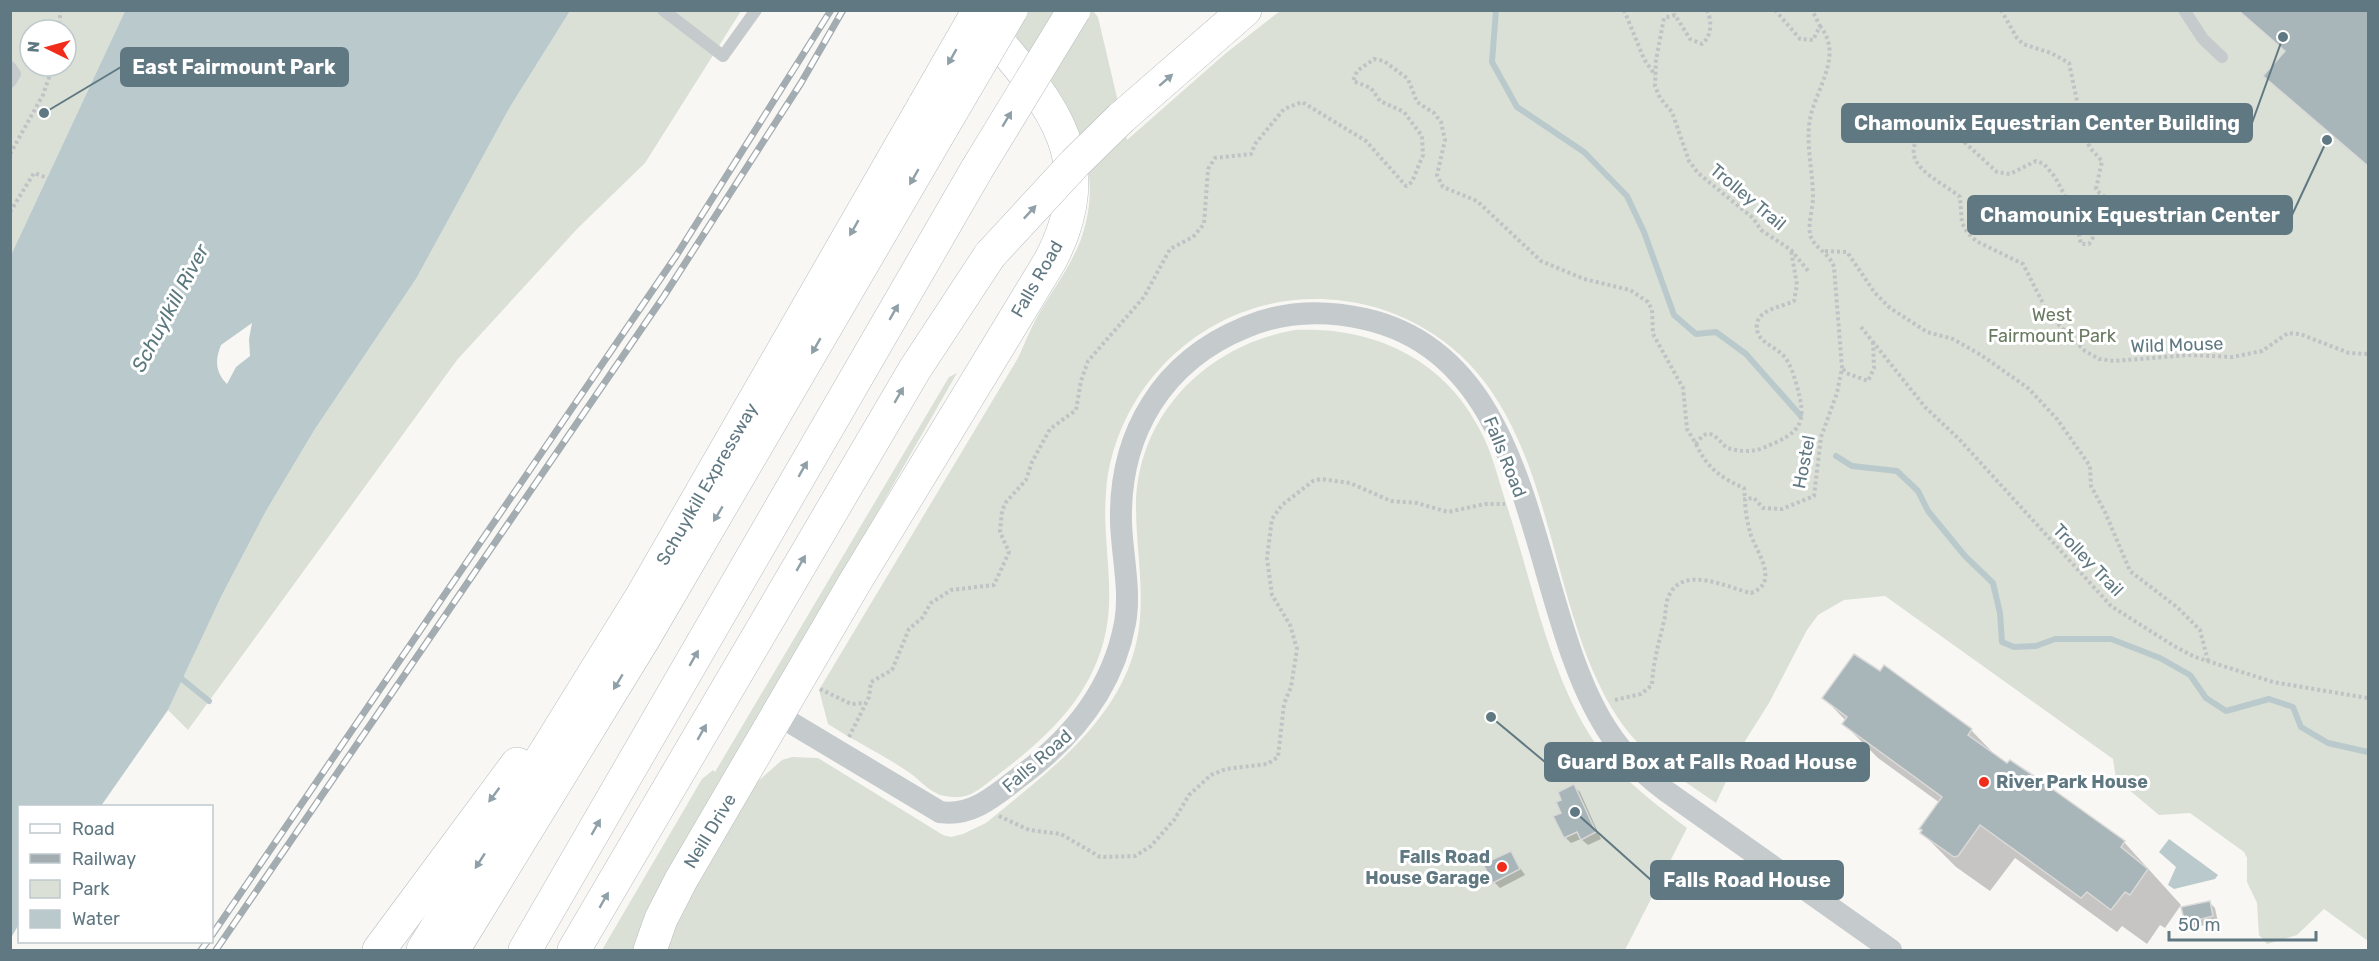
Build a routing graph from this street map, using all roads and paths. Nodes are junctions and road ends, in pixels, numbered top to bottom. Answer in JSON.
{"nodes":[{"id":1,"x":663,"y":10,"type":"edge"},
{"id":2,"x":756,"y":10,"type":"edge"},
{"id":3,"x":971,"y":10,"type":"edge"},
{"id":4,"x":980,"y":10,"type":"edge"},
{"id":5,"x":1011,"y":10,"type":"edge"},
{"id":6,"x":1074,"y":10,"type":"edge"},
{"id":7,"x":1245,"y":10,"type":"edge"},
{"id":8,"x":1624,"y":10,"type":"edge"},
{"id":9,"x":1707,"y":10,"type":"edge"},
{"id":10,"x":1775,"y":10,"type":"edge"},
{"id":11,"x":1812,"y":10,"type":"edge"},
{"id":12,"x":2001,"y":10,"type":"edge"},
{"id":13,"x":2184,"y":10,"type":"edge"},
{"id":14,"x":1820,"y":26,"type":"junction"},
{"id":15,"x":2223,"y":57,"type":"dead end"},
{"id":16,"x":10,"y":67,"type":"edge"},
{"id":17,"x":1655,"y":75,"type":"junction"},
{"id":18,"x":49,"y":78,"type":"edge"},
{"id":19,"x":10,"y":82,"type":"edge"},
{"id":20,"x":934,"y":115,"type":"junction"},
{"id":21,"x":10,"y":153,"type":"edge"},
{"id":22,"x":48,"y":178,"type":"dead end"},
{"id":23,"x":10,"y":212,"type":"edge"},
{"id":24,"x":1823,"y":251,"type":"junction"},
{"id":25,"x":990,"y":255,"type":"junction"},
{"id":26,"x":1809,"y":272,"type":"dead end"},
{"id":27,"x":1862,"y":327,"type":"dead end"},
{"id":28,"x":1873,"y":339,"type":"junction"},
{"id":29,"x":2368,"y":354,"type":"edge"},
{"id":30,"x":1842,"y":368,"type":"junction"},
{"id":31,"x":844,"y":398,"type":"junction"},
{"id":32,"x":1696,"y":444,"type":"dead end"},
{"id":33,"x":1745,"y":499,"type":"junction"},
{"id":34,"x":1523,"y":501,"type":"junction"},
{"id":35,"x":642,"y":596,"type":"junction"},
{"id":36,"x":2208,"y":661,"type":"junction"},
{"id":37,"x":801,"y":676,"type":"junction"},
{"id":38,"x":2368,"y":698,"type":"edge"},
{"id":39,"x":866,"y":703,"type":"dead end"},
{"id":40,"x":1593,"y":705,"type":"junction"},
{"id":41,"x":778,"y":715,"type":"junction"},
{"id":42,"x":984,"y":804,"type":"junction"},
{"id":43,"x":379,"y":951,"type":"edge"},
{"id":44,"x":423,"y":951,"type":"edge"},
{"id":45,"x":453,"y":951,"type":"edge"},
{"id":46,"x":525,"y":951,"type":"edge"},
{"id":47,"x":574,"y":951,"type":"edge"},
{"id":48,"x":650,"y":951,"type":"edge"},
{"id":49,"x":1891,"y":951,"type":"edge"}],
"edges":[{"from":1,"to":2,"type":"lane"},
{"from":3,"to":37,"type":"main road","name":"Falls Road"},
{"from":4,"to":20,"type":"main road","name":"Schuylkill Expressway","one_way":true,"bridge":true},
{"from":5,"to":20,"type":"main road","bridge":true},
{"from":31,"to":6,"type":"main road","one_way":true,"bridge":true},
{"from":25,"to":7,"type":"main road","one_way":true,"bridge":true},
{"from":8,"to":17,"type":"path"},
{"from":9,"to":17,"type":"path","name":"Trolley Trail"},
{"from":10,"to":14,"type":"path"},
{"from":11,"to":14,"type":"path"},
{"from":12,"to":29,"type":"path","name":"Wild Mouse"},
{"from":13,"to":15,"type":"lane"},
{"from":14,"to":24,"type":"path","name":"Hostel"},
{"from":16,"to":19,"type":"lane"},
{"from":17,"to":26,"type":"path","name":"Trolley Trail"},
{"from":18,"to":21,"type":"path"},
{"from":20,"to":35,"type":"main road","name":"Schuylkill Expressway","one_way":true},
{"from":20,"to":45,"type":"main road","one_way":true},
{"from":22,"to":23,"type":"path"},
{"from":24,"to":30,"type":"path","name":"Hostel"},
{"from":24,"to":36,"type":"path"},
{"from":25,"to":31,"type":"main road"},
{"from":47,"to":25,"type":"main road","one_way":true},
{"from":27,"to":28,"type":"path","name":"Trolley Trail"},
{"from":28,"to":30,"type":"path"},
{"from":28,"to":36,"type":"path","name":"Trolley Trail"},
{"from":30,"to":33,"type":"path","name":"Hostel"},
{"from":46,"to":31,"type":"main road","one_way":true},
{"from":32,"to":33,"type":"path"},
{"from":33,"to":40,"type":"path"},
{"from":34,"to":40,"type":"street","name":"Falls Road"},
{"from":34,"to":42,"type":"path"},
{"from":34,"to":42,"type":"street","name":"Falls Road"},
{"from":35,"to":43,"type":"main road","one_way":true},
{"from":35,"to":44,"type":"main road","name":"Schuylkill Expressway","one_way":true},
{"from":36,"to":38,"type":"path","name":"Trolley Trail"},
{"from":37,"to":39,"type":"path"},
{"from":37,"to":41,"type":"main road","name":"Falls Road"},
{"from":40,"to":49,"type":"street","name":"Falls Road"},
{"from":41,"to":42,"type":"street","name":"Falls Road"},
{"from":41,"to":48,"type":"main road","name":"Neill Drive"}]}
